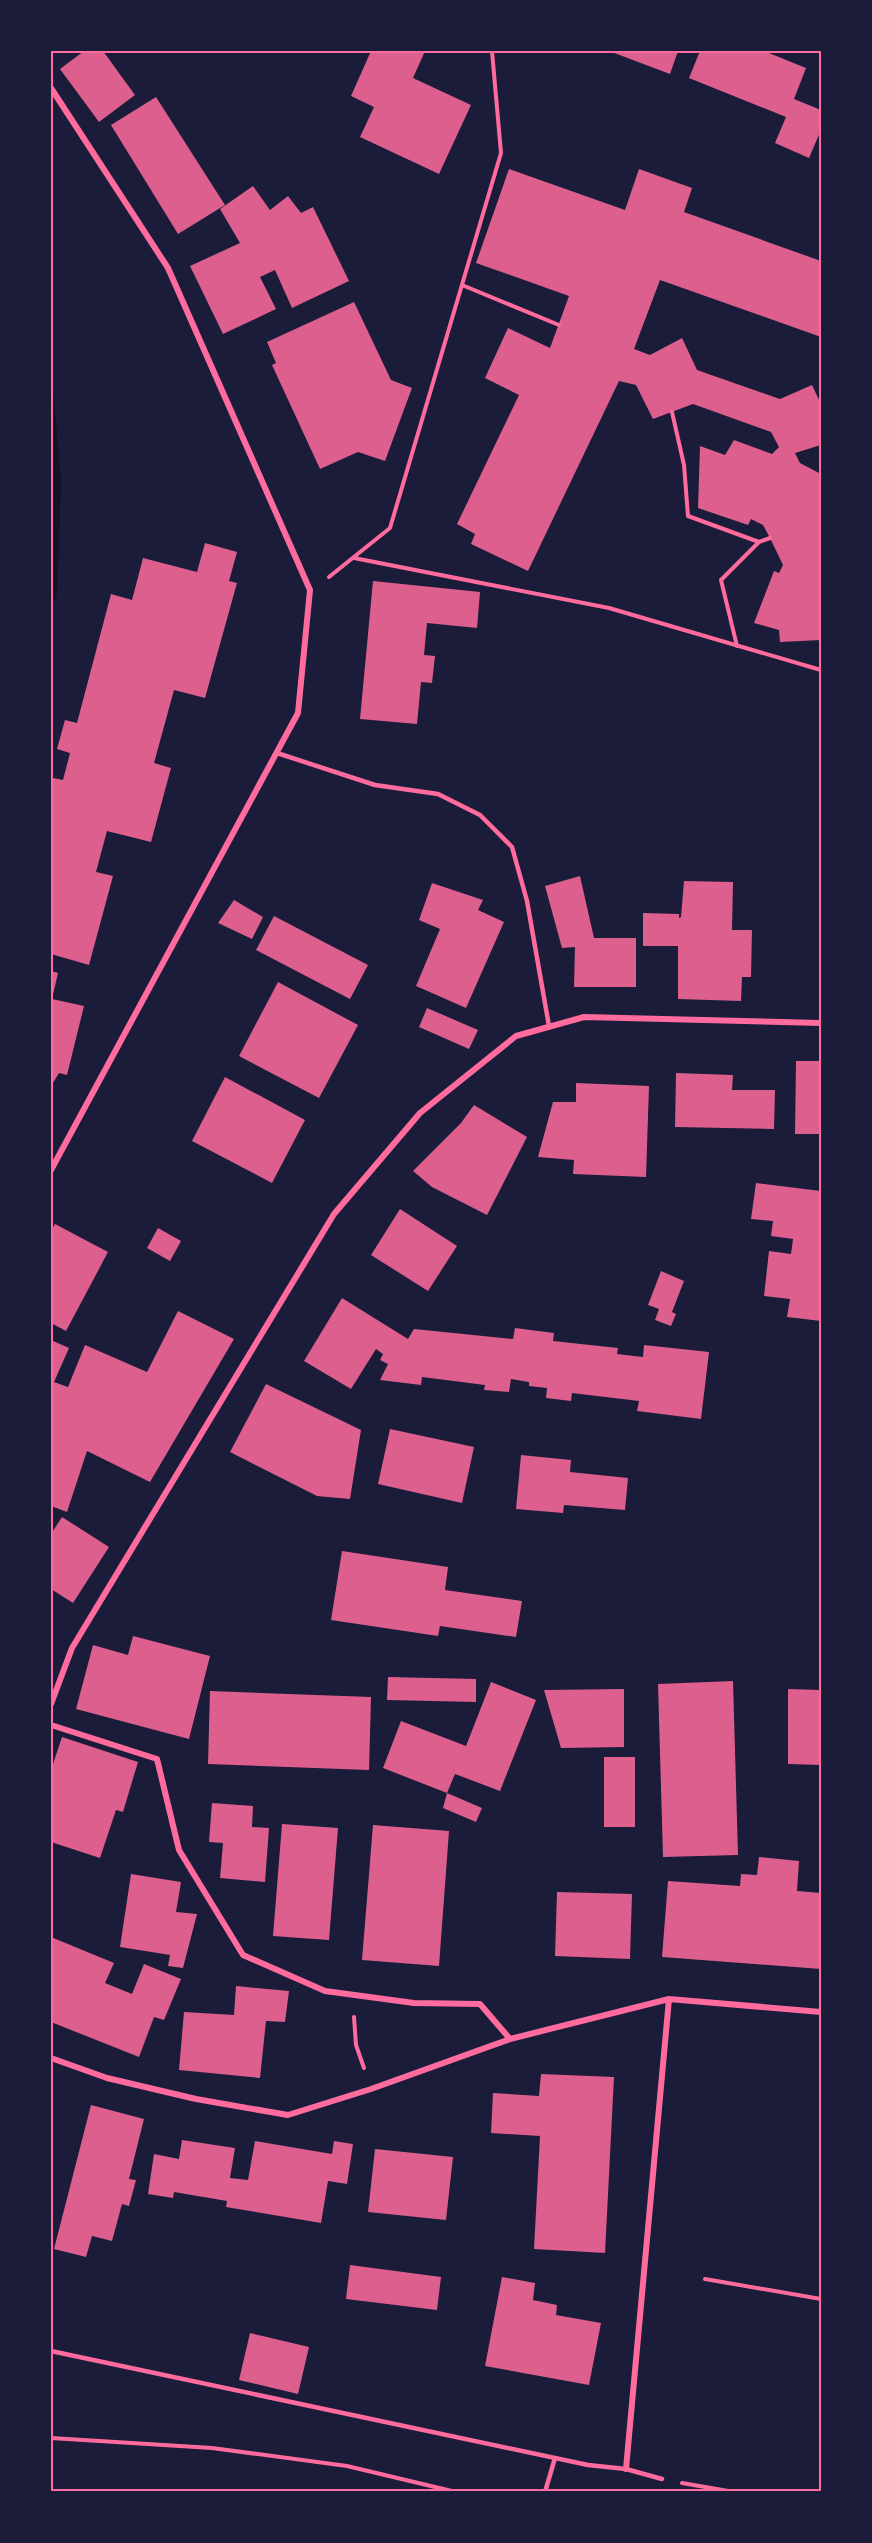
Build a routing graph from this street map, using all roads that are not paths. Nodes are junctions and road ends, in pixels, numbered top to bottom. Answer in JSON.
{"nodes":[{"id":1,"x":51,"y":88,"type":"edge"},
{"id":2,"x":277,"y":753,"type":"junction"},
{"id":3,"x":821,"y":1023,"type":"edge"},
{"id":4,"x":549,"y":1026,"type":"junction"},
{"id":5,"x":51,"y":1170,"type":"edge"},
{"id":6,"x":51,"y":1704,"type":"edge"},
{"id":7,"x":51,"y":1725,"type":"edge"},
{"id":8,"x":669,"y":1999,"type":"junction"},
{"id":9,"x":821,"y":2012,"type":"edge"},
{"id":10,"x":510,"y":2039,"type":"junction"},
{"id":11,"x":51,"y":2058,"type":"edge"},
{"id":12,"x":51,"y":2351,"type":"edge"},
{"id":13,"x":555,"y":2458,"type":"junction"},
{"id":14,"x":626,"y":2469,"type":"junction"},
{"id":15,"x":662,"y":2479,"type":"road end"},
{"id":16,"x":545,"y":2492,"type":"edge"}],
"edges":[{"from":1,"to":2,"type":"street"},
{"from":2,"to":4,"type":"lane"},
{"from":2,"to":5,"type":"street"},
{"from":3,"to":4,"type":"street"},
{"from":4,"to":6,"type":"street"},
{"from":7,"to":10,"type":"street"},
{"from":8,"to":9,"type":"street"},
{"from":8,"to":10,"type":"street"},
{"from":8,"to":14,"type":"street"},
{"from":10,"to":11,"type":"street"},
{"from":12,"to":13,"type":"lane"},
{"from":13,"to":14,"type":"lane"},
{"from":13,"to":16,"type":"lane"},
{"from":14,"to":15,"type":"lane"}]}
